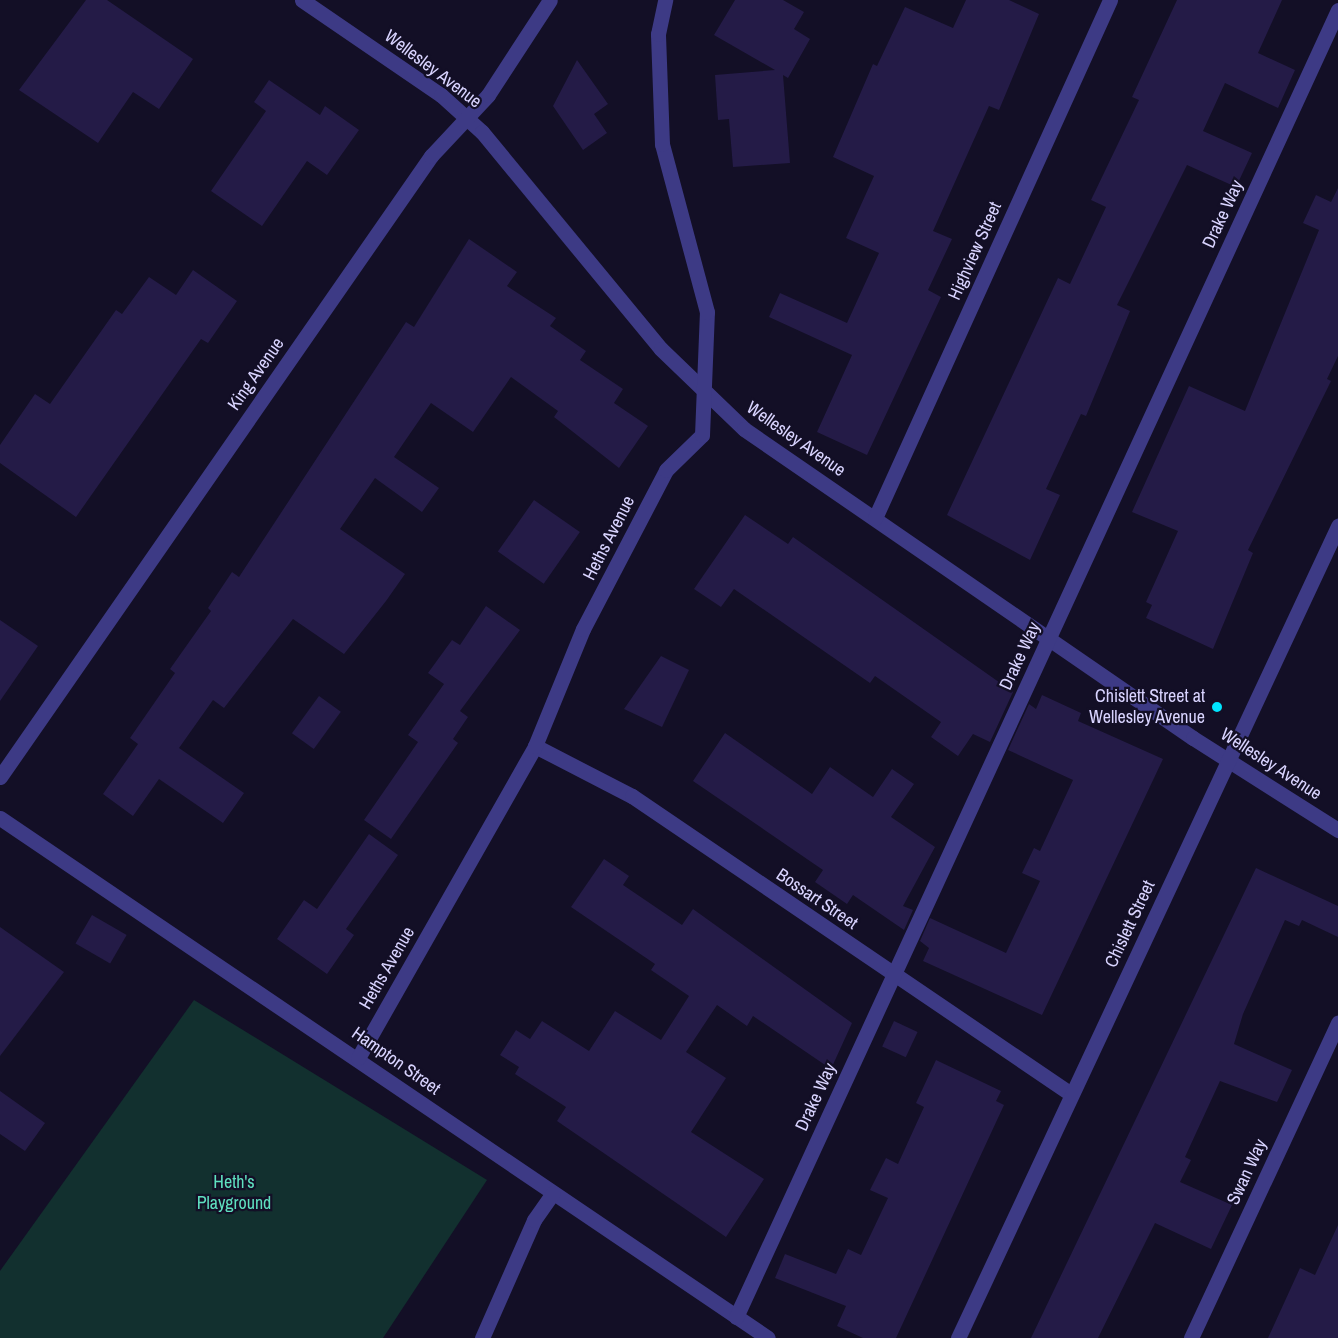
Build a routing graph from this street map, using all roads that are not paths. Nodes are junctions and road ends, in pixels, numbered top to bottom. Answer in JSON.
{"nodes":[{"id":1,"x":302,"y":0,"type":"edge"},
{"id":2,"x":550,"y":0,"type":"edge"},
{"id":3,"x":664,"y":0,"type":"edge"},
{"id":4,"x":1110,"y":0,"type":"edge"},
{"id":5,"x":1338,"y":10,"type":"edge"},
{"id":6,"x":465,"y":116,"type":"junction"},
{"id":7,"x":704,"y":392,"type":"junction"},
{"id":8,"x":875,"y":518,"type":"junction"},
{"id":9,"x":1338,"y":526,"type":"edge"},
{"id":10,"x":1049,"y":640,"type":"junction"},
{"id":11,"x":535,"y":746,"type":"junction"},
{"id":12,"x":1229,"y":761,"type":"junction"},
{"id":13,"x":0,"y":777,"type":"edge"},
{"id":14,"x":0,"y":818,"type":"edge"},
{"id":15,"x":1338,"y":830,"type":"edge"},
{"id":16,"x":894,"y":975,"type":"junction"},
{"id":17,"x":1338,"y":1023,"type":"edge"},
{"id":18,"x":358,"y":1058,"type":"junction"},
{"id":19,"x":1071,"y":1094,"type":"junction"},
{"id":20,"x":553,"y":1193,"type":"junction"},
{"id":21,"x":736,"y":1317,"type":"junction"},
{"id":22,"x":482,"y":1338,"type":"edge"},
{"id":23,"x":768,"y":1338,"type":"edge"},
{"id":24,"x":958,"y":1338,"type":"edge"},
{"id":25,"x":1191,"y":1338,"type":"edge"}],
"edges":[{"from":1,"to":6,"type":"street","name":"Wellesley Avenue"},
{"from":2,"to":6,"type":"street","name":"King Avenue"},
{"from":3,"to":7,"type":"street","name":"Heths Avenue"},
{"from":4,"to":8,"type":"street","name":"Highview Street"},
{"from":5,"to":10,"type":"street","name":"Drake Way"},
{"from":6,"to":7,"type":"street","name":"Wellesley Avenue"},
{"from":6,"to":13,"type":"street","name":"King Avenue"},
{"from":7,"to":8,"type":"street","name":"Wellesley Avenue"},
{"from":7,"to":11,"type":"street","name":"Heths Avenue"},
{"from":8,"to":10,"type":"street","name":"Wellesley Avenue"},
{"from":9,"to":12,"type":"street","name":"Chislett Street"},
{"from":10,"to":12,"type":"street","name":"Wellesley Avenue"},
{"from":10,"to":16,"type":"street","name":"Drake Way"},
{"from":11,"to":16,"type":"street","name":"Bossart Street"},
{"from":11,"to":18,"type":"street","name":"Heths Avenue"},
{"from":12,"to":15,"type":"street","name":"Wellesley Avenue"},
{"from":12,"to":19,"type":"street","name":"Chislett Street"},
{"from":14,"to":18,"type":"street","name":"Hampton Street"},
{"from":16,"to":19,"type":"street","name":"Bossart Street"},
{"from":16,"to":21,"type":"street","name":"Drake Way"},
{"from":17,"to":25,"type":"street","name":"Swan Way"},
{"from":18,"to":20,"type":"street","name":"Hampton Street"},
{"from":19,"to":24,"type":"street","name":"Chislett Street"},
{"from":20,"to":21,"type":"street","name":"Hampton Street"},
{"from":20,"to":22,"type":"street"},
{"from":21,"to":23,"type":"street","name":"Hampton Street"}]}
